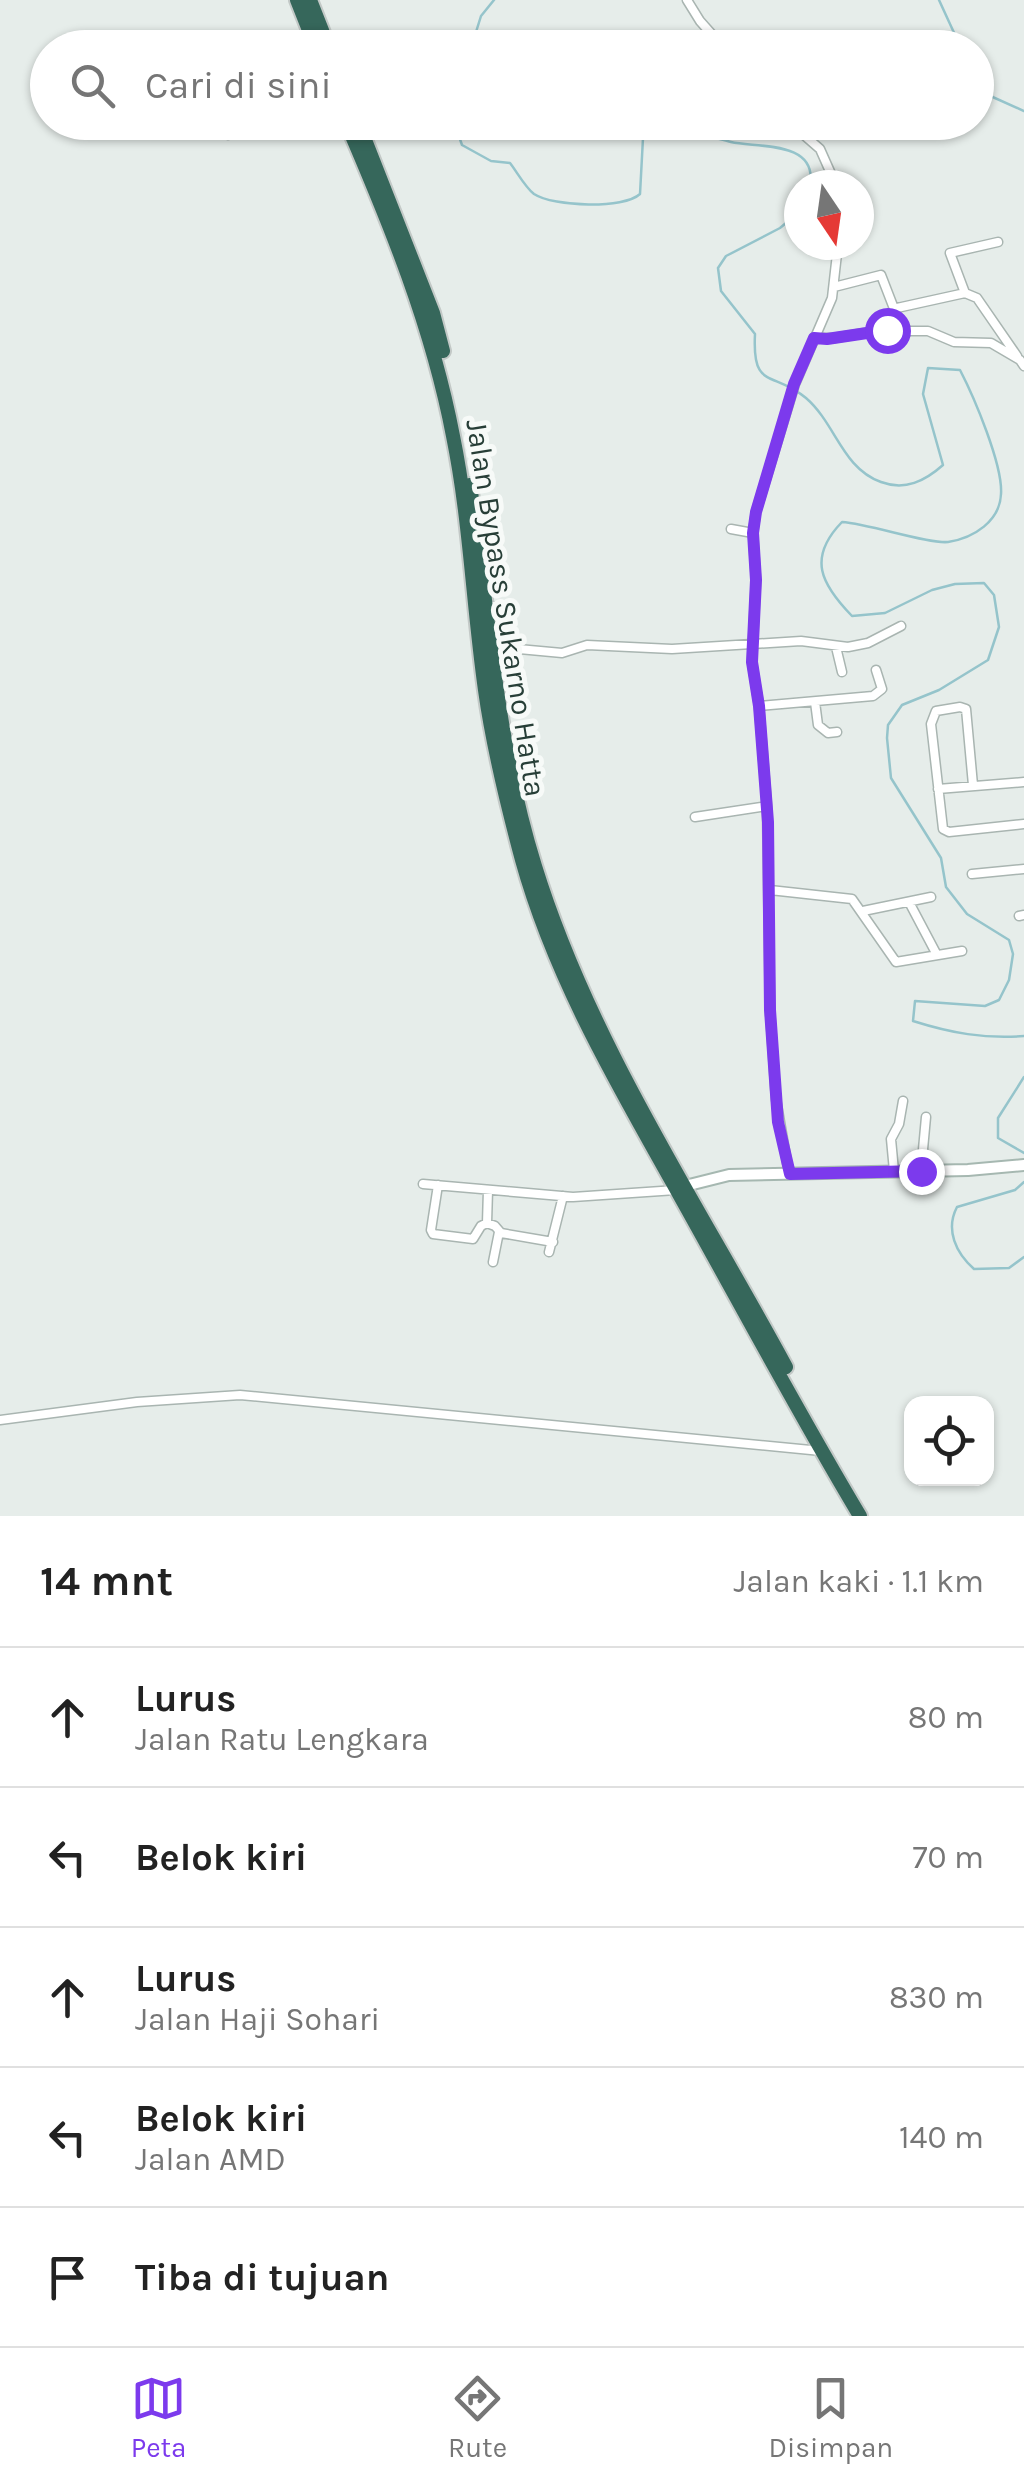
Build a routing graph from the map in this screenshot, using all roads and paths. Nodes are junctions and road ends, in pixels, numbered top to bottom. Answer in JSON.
{"nodes":[{"id":1,"x":297,"y":0,"type":"edge"},
{"id":2,"x":310,"y":0,"type":"edge"},
{"id":3,"x":687,"y":0,"type":"edge"},
{"id":4,"x":309,"y":30,"type":"edge"},
{"id":5,"x":322,"y":30,"type":"edge"},
{"id":6,"x":708,"y":30,"type":"edge"},
{"id":7,"x":353,"y":140,"type":"edge"},
{"id":8,"x":365,"y":140,"type":"edge"},
{"id":9,"x":810,"y":140,"type":"edge"},
{"id":10,"x":829,"y":170,"type":"edge"},
{"id":11,"x":998,"y":242,"type":"dead end"},
{"id":12,"x":837,"y":260,"type":"edge"},
{"id":13,"x":834,"y":287,"type":"junction"},
{"id":14,"x":965,"y":293,"type":"junction"},
{"id":15,"x":814,"y":338,"type":"junction"},
{"id":16,"x":1022,"y":363,"type":"edge"},
{"id":17,"x":731,"y":529,"type":"dead end"},
{"id":18,"x":753,"y":533,"type":"junction"},
{"id":19,"x":485,"y":604,"type":"junction"},
{"id":20,"x":901,"y":626,"type":"dead end"},
{"id":21,"x":752,"y":644,"type":"junction"},
{"id":22,"x":836,"y":647,"type":"junction"},
{"id":23,"x":876,"y":670,"type":"dead end"},
{"id":24,"x":842,"y":672,"type":"dead end"},
{"id":25,"x":815,"y":702,"type":"junction"},
{"id":26,"x":759,"y":706,"type":"junction"},
{"id":27,"x":837,"y":732,"type":"dead end"},
{"id":28,"x":1024,"y":782,"type":"edge"},
{"id":29,"x":973,"y":786,"type":"junction"},
{"id":30,"x":938,"y":790,"type":"junction"},
{"id":31,"x":766,"y":806,"type":"junction"},
{"id":32,"x":695,"y":817,"type":"dead end"},
{"id":33,"x":1024,"y":824,"type":"edge"},
{"id":34,"x":1024,"y":869,"type":"edge"},
{"id":35,"x":972,"y":874,"type":"dead end"},
{"id":36,"x":770,"y":890,"type":"junction"},
{"id":37,"x":932,"y":898,"type":"dead end"},
{"id":38,"x":909,"y":902,"type":"junction"},
{"id":39,"x":863,"y":911,"type":"junction"},
{"id":40,"x":962,"y":951,"type":"dead end"},
{"id":41,"x":937,"y":955,"type":"junction"},
{"id":42,"x":903,"y":1101,"type":"dead end"},
{"id":43,"x":926,"y":1117,"type":"dead end"},
{"id":44,"x":1024,"y":1165,"type":"edge"},
{"id":45,"x":921,"y":1171,"type":"junction"},
{"id":46,"x":894,"y":1172,"type":"junction"},
{"id":47,"x":790,"y":1174,"type":"junction"},
{"id":48,"x":424,"y":1184,"type":"dead end"},
{"id":49,"x":438,"y":1185,"type":"junction"},
{"id":50,"x":681,"y":1188,"type":"junction"},
{"id":51,"x":488,"y":1190,"type":"junction"},
{"id":52,"x":563,"y":1196,"type":"junction"},
{"id":53,"x":486,"y":1224,"type":"junction"},
{"id":54,"x":498,"y":1232,"type":"junction"},
{"id":55,"x":553,"y":1242,"type":"junction"},
{"id":56,"x":548,"y":1252,"type":"dead end"},
{"id":57,"x":493,"y":1262,"type":"dead end"},
{"id":58,"x":729,"y":1274,"type":"junction"},
{"id":59,"x":0,"y":1420,"type":"edge"},
{"id":60,"x":821,"y":1451,"type":"junction"},
{"id":61,"x":860,"y":1516,"type":"edge"},
{"id":62,"x":870,"y":1516,"type":"edge"}],
"edges":[{"from":1,"to":4,"type":"highway"},
{"from":2,"to":5,"type":"highway"},
{"from":3,"to":6,"type":"street"},
{"from":7,"to":50,"type":"highway","name":"Jalan Bypass Sukarno Hatta"},
{"from":8,"to":19,"type":"highway","name":"Jalan Bypass Sukarno Hatta"},
{"from":9,"to":10,"type":"street"},
{"from":11,"to":14,"type":"street"},
{"from":12,"to":13,"type":"street"},
{"from":13,"to":14,"type":"street"},
{"from":13,"to":15,"type":"street"},
{"from":14,"to":16,"type":"street"},
{"from":15,"to":16,"type":"street"},
{"from":15,"to":18,"type":"street"},
{"from":17,"to":18,"type":"street"},
{"from":18,"to":21,"type":"street"},
{"from":19,"to":21,"type":"street"},
{"from":19,"to":50,"type":"highway","name":"Jalan Bypass Sukarno Hatta"},
{"from":20,"to":22,"type":"street"},
{"from":21,"to":22,"type":"street"},
{"from":21,"to":26,"type":"street"},
{"from":22,"to":24,"type":"street"},
{"from":23,"to":25,"type":"street"},
{"from":25,"to":26,"type":"street"},
{"from":25,"to":27,"type":"street"},
{"from":26,"to":31,"type":"street"},
{"from":28,"to":29,"type":"street"},
{"from":29,"to":30,"type":"street"},
{"from":29,"to":30,"type":"street"},
{"from":30,"to":33,"type":"street"},
{"from":31,"to":32,"type":"street"},
{"from":31,"to":36,"type":"street"},
{"from":34,"to":35,"type":"street"},
{"from":36,"to":39,"type":"street"},
{"from":36,"to":47,"type":"street"},
{"from":37,"to":38,"type":"street"},
{"from":38,"to":39,"type":"street"},
{"from":38,"to":41,"type":"street"},
{"from":39,"to":41,"type":"street"},
{"from":40,"to":41,"type":"street"},
{"from":42,"to":46,"type":"street"},
{"from":43,"to":45,"type":"street"},
{"from":44,"to":45,"type":"street"},
{"from":45,"to":46,"type":"street"},
{"from":46,"to":47,"type":"street"},
{"from":47,"to":50,"type":"street"},
{"from":48,"to":49,"type":"street"},
{"from":49,"to":51,"type":"street"},
{"from":49,"to":53,"type":"street"},
{"from":50,"to":52,"type":"street"},
{"from":50,"to":58,"type":"highway","name":"Jalan Bypass Sukarno Hatta"},
{"from":51,"to":52,"type":"street"},
{"from":51,"to":53,"type":"street"},
{"from":52,"to":55,"type":"street"},
{"from":53,"to":54,"type":"street"},
{"from":54,"to":55,"type":"street"},
{"from":54,"to":57,"type":"street"},
{"from":55,"to":56,"type":"street"},
{"from":58,"to":60,"type":"highway","name":"Jalan Bypass Sukarno Hatta"},
{"from":58,"to":62,"type":"highway","name":"Jalan Bypass Sukarno Hatta"},
{"from":59,"to":60,"type":"street"},
{"from":60,"to":61,"type":"highway","name":"Jalan Bypass Sukarno Hatta"}]}
